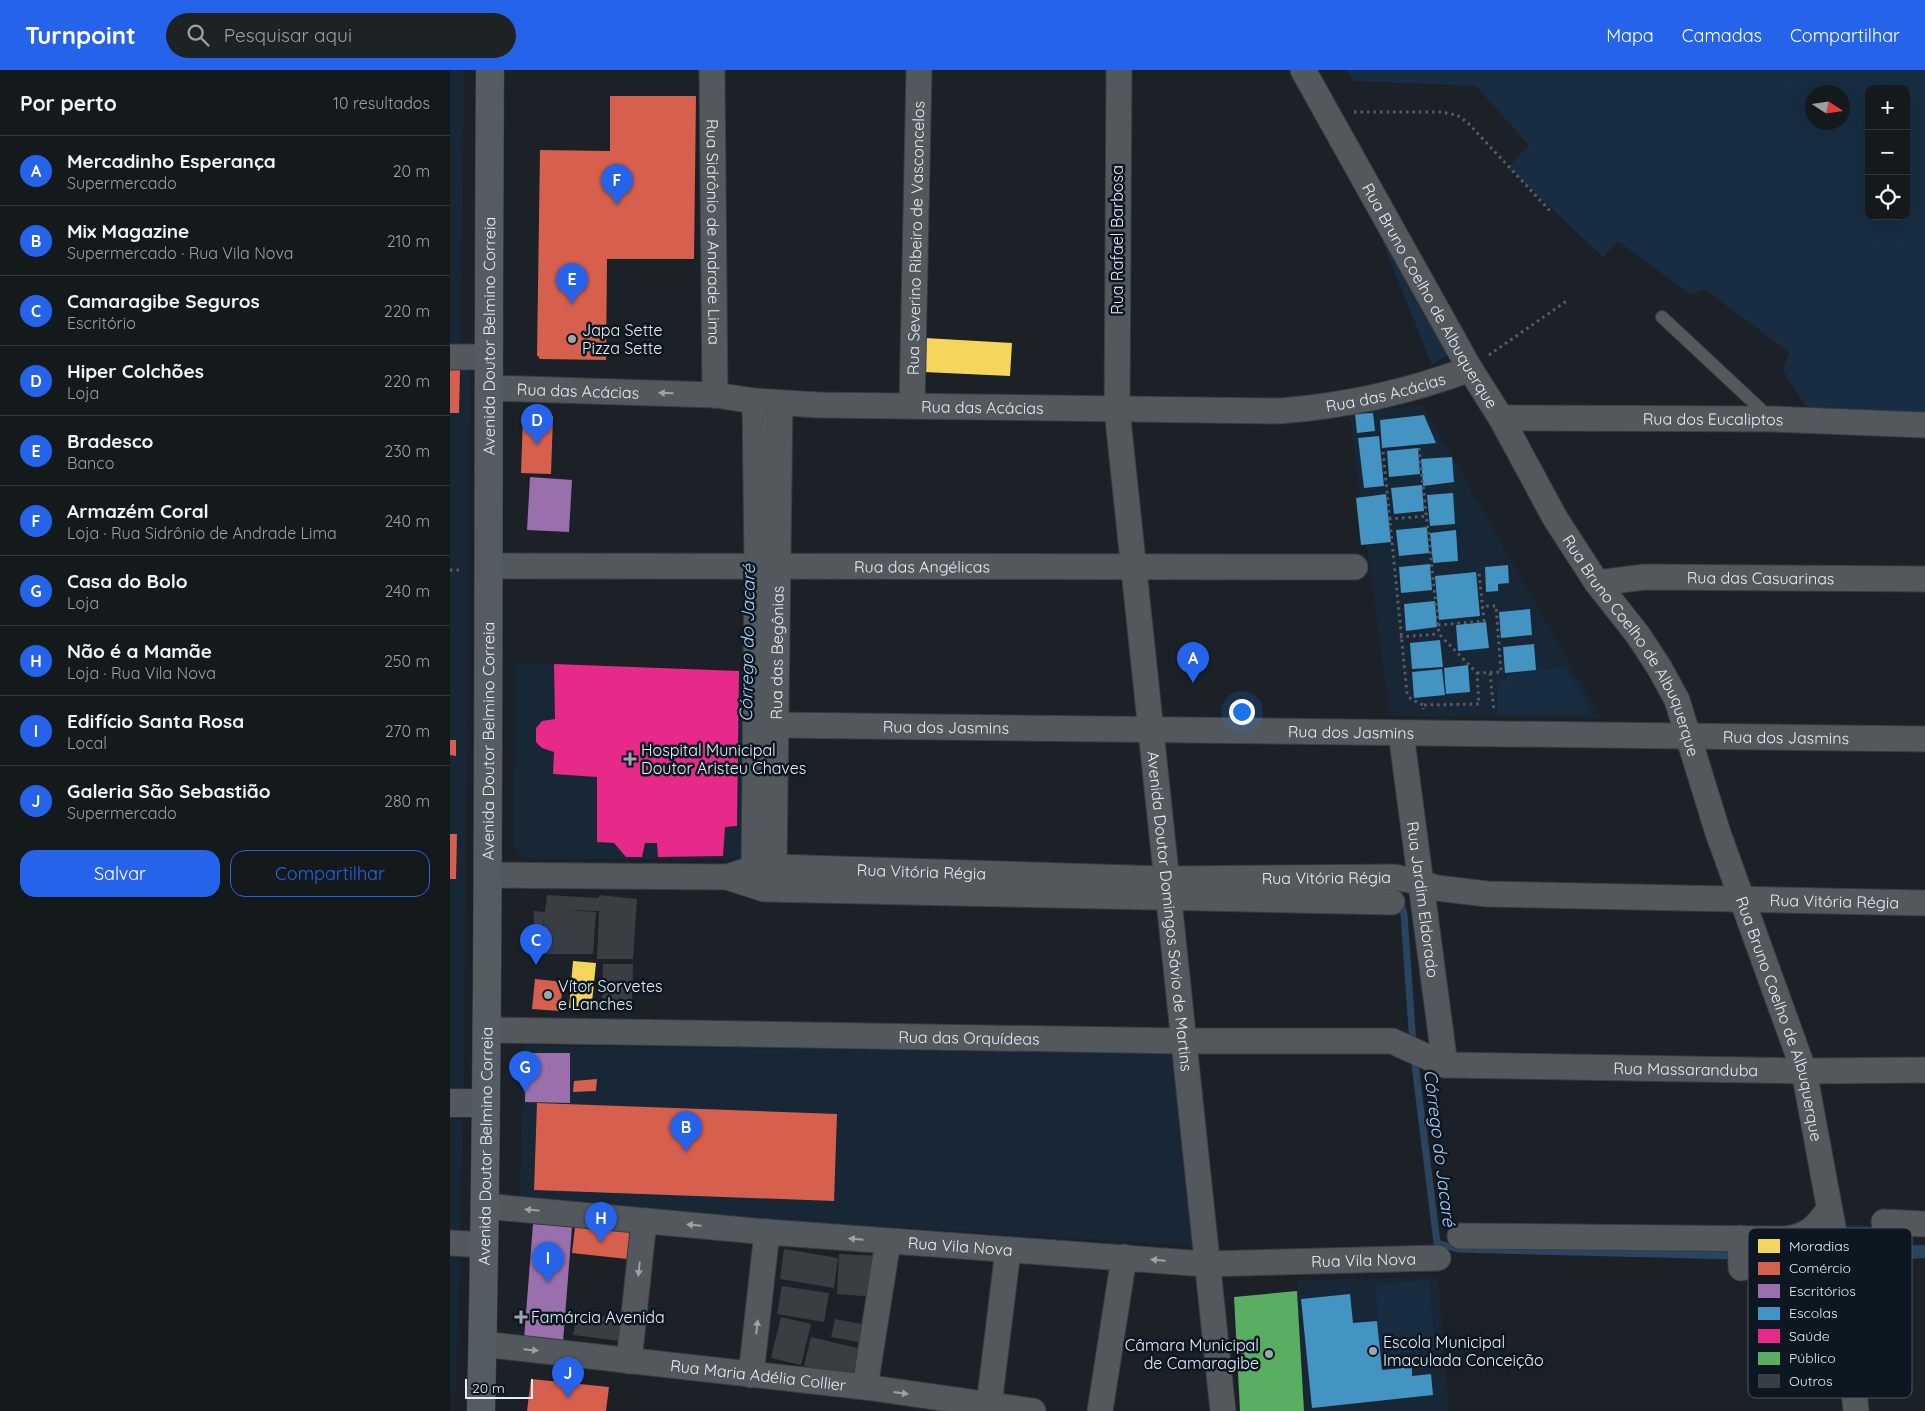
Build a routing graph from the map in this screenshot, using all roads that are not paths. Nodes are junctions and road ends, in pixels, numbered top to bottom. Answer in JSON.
{"nodes":[{"id":1,"x":490,"y":70,"type":"edge"},
{"id":2,"x":712,"y":70,"type":"edge"},
{"id":3,"x":919,"y":70,"type":"edge"},
{"id":4,"x":1119,"y":70,"type":"edge"},
{"id":5,"x":1303,"y":70,"type":"edge"},
{"id":6,"x":1662,"y":317,"type":"dead end"},
{"id":7,"x":450,"y":357,"type":"edge"},
{"id":8,"x":488,"y":357,"type":"junction"},
{"id":9,"x":1477,"y":364,"type":"junction"},
{"id":10,"x":489,"y":388,"type":"junction"},
{"id":11,"x":715,"y":395,"type":"junction"},
{"id":12,"x":755,"y":401,"type":"junction"},
{"id":13,"x":780,"y":403,"type":"junction"},
{"id":14,"x":912,"y":406,"type":"junction"},
{"id":15,"x":1117,"y":410,"type":"junction"},
{"id":16,"x":1502,"y":418,"type":"junction"},
{"id":17,"x":1772,"y":419,"type":"junction"},
{"id":18,"x":1925,"y":425,"type":"edge"},
{"id":19,"x":1135,"y":565,"type":"junction"},
{"id":20,"x":768,"y":567,"type":"junction"},
{"id":21,"x":1355,"y":567,"type":"dead end"},
{"id":22,"x":475,"y":568,"type":"junction"},
{"id":23,"x":1925,"y":579,"type":"edge"},
{"id":24,"x":1597,"y":583,"type":"junction"},
{"id":25,"x":777,"y":725,"type":"junction"},
{"id":26,"x":1151,"y":729,"type":"junction"},
{"id":27,"x":1412,"y":733,"type":"junction"},
{"id":28,"x":1688,"y":738,"type":"junction"},
{"id":29,"x":1925,"y":739,"type":"edge"},
{"id":30,"x":764,"y":875,"type":"junction"},
{"id":31,"x":489,"y":876,"type":"junction"},
{"id":32,"x":1420,"y":882,"type":"junction"},
{"id":33,"x":1167,"y":889,"type":"junction"},
{"id":34,"x":1743,"y":900,"type":"junction"},
{"id":35,"x":1392,"y":902,"type":"dead end"},
{"id":36,"x":1925,"y":903,"type":"edge"},
{"id":37,"x":487,"y":1030,"type":"junction"},
{"id":38,"x":1184,"y":1041,"type":"junction"},
{"id":39,"x":1441,"y":1064,"type":"junction"},
{"id":40,"x":1925,"y":1070,"type":"edge"},
{"id":41,"x":1804,"y":1071,"type":"junction"},
{"id":42,"x":450,"y":1103,"type":"edge"},
{"id":43,"x":486,"y":1103,"type":"junction"},
{"id":44,"x":484,"y":1206,"type":"junction"},
{"id":45,"x":1830,"y":1215,"type":"junction"},
{"id":46,"x":644,"y":1221,"type":"junction"},
{"id":47,"x":1884,"y":1222,"type":"dead end"},
{"id":48,"x":1925,"y":1224,"type":"edge"},
{"id":49,"x":1815,"y":1228,"type":"edge"},
{"id":50,"x":1833,"y":1228,"type":"edge"},
{"id":51,"x":767,"y":1232,"type":"junction"},
{"id":52,"x":1460,"y":1236,"type":"dead end"},
{"id":53,"x":888,"y":1241,"type":"junction"},
{"id":54,"x":450,"y":1243,"type":"edge"},
{"id":55,"x":484,"y":1245,"type":"junction"},
{"id":56,"x":1008,"y":1250,"type":"junction"},
{"id":57,"x":1748,"y":1251,"type":"edge"},
{"id":58,"x":1124,"y":1257,"type":"junction"},
{"id":59,"x":1438,"y":1258,"type":"dead end"},
{"id":60,"x":1206,"y":1264,"type":"junction"},
{"id":61,"x":482,"y":1344,"type":"junction"},
{"id":62,"x":629,"y":1361,"type":"junction"},
{"id":63,"x":751,"y":1375,"type":"junction"},
{"id":64,"x":865,"y":1387,"type":"junction"},
{"id":65,"x":1855,"y":1398,"type":"edge"},
{"id":66,"x":989,"y":1405,"type":"junction"},
{"id":67,"x":481,"y":1411,"type":"edge"},
{"id":68,"x":1033,"y":1411,"type":"edge"},
{"id":69,"x":1100,"y":1411,"type":"edge"},
{"id":70,"x":1223,"y":1411,"type":"edge"},
{"id":71,"x":1856,"y":1411,"type":"edge"}],
"edges":[{"from":1,"to":8,"type":"main road","name":"Avenida Doutor Belmino Correia"},
{"from":2,"to":11,"type":"street","name":"Rua Sidrônio de Andrade Lima"},
{"from":3,"to":14,"type":"street","name":"Rua Severino Ribeiro de Vasconcelos"},
{"from":4,"to":15,"type":"street","name":"Rua Rafael Barbosa"},
{"from":5,"to":9,"type":"street","name":"Rua Bruno Coelho de Albuquerque"},
{"from":6,"to":17,"type":"lane"},
{"from":7,"to":8,"type":"street"},
{"from":8,"to":10,"type":"main road","name":"Avenida Doutor Belmino Correia"},
{"from":9,"to":15,"type":"street","name":"Rua das Acácias"},
{"from":9,"to":16,"type":"street","name":"Rua Bruno Coelho de Albuquerque"},
{"from":11,"to":10,"type":"street","name":"Rua das Acácias","one_way":true},
{"from":10,"to":22,"type":"main road","name":"Avenida Doutor Belmino Correia"},
{"from":11,"to":12,"type":"street","name":"Rua das Acácias"},
{"from":12,"to":13,"type":"street","name":"Rua das Acácias"},
{"from":12,"to":20,"type":"street","name":"Rua das Begônias"},
{"from":13,"to":14,"type":"street","name":"Rua das Acácias"},
{"from":13,"to":20,"type":"street","name":"Rua das Begônias"},
{"from":14,"to":15,"type":"street","name":"Rua das Acácias"},
{"from":15,"to":19,"type":"street","name":"Avenida Doutor Domingos Sávio de Martins"},
{"from":16,"to":17,"type":"street","name":"Rua dos Eucaliptos"},
{"from":16,"to":24,"type":"street","name":"Rua Bruno Coelho de Albuquerque"},
{"from":17,"to":18,"type":"street","name":"Rua dos Eucaliptos"},
{"from":19,"to":20,"type":"street","name":"Rua das Angélicas"},
{"from":19,"to":21,"type":"street","name":"Rua das Angélicas"},
{"from":19,"to":26,"type":"street","name":"Avenida Doutor Domingos Sávio de Martins"},
{"from":20,"to":22,"type":"street","name":"Rua das Angélicas"},
{"from":20,"to":25,"type":"street","name":"Rua das Begônias"},
{"from":20,"to":30,"type":"street","name":"Rua das Begônias"},
{"from":22,"to":31,"type":"main road","name":"Avenida Doutor Belmino Correia"},
{"from":23,"to":24,"type":"street","name":"Rua das Casuarinas"},
{"from":24,"to":28,"type":"street","name":"Rua Bruno Coelho de Albuquerque"},
{"from":25,"to":26,"type":"street","name":"Rua dos Jasmins"},
{"from":25,"to":30,"type":"street","name":"Rua das Begônias"},
{"from":26,"to":27,"type":"street","name":"Rua dos Jasmins"},
{"from":26,"to":33,"type":"street","name":"Avenida Doutor Domingos Sávio de Martins"},
{"from":27,"to":28,"type":"street","name":"Rua dos Jasmins"},
{"from":27,"to":32,"type":"street","name":"Rua Jardim Eldorado"},
{"from":28,"to":29,"type":"street","name":"Rua dos Jasmins"},
{"from":28,"to":34,"type":"street","name":"Rua Bruno Coelho de Albuquerque"},
{"from":30,"to":31,"type":"street","name":"Rua Vitória Régia"},
{"from":30,"to":33,"type":"street","name":"Rua Vitória Régia"},
{"from":31,"to":37,"type":"main road","name":"Avenida Doutor Belmino Correia"},
{"from":32,"to":33,"type":"street","name":"Rua Vitória Régia"},
{"from":32,"to":34,"type":"street","name":"Rua Vitória Régia"},
{"from":32,"to":39,"type":"street","name":"Rua Jardim Eldorado"},
{"from":33,"to":35,"type":"street","name":"Rua Vitória Régia"},
{"from":33,"to":38,"type":"street","name":"Avenida Doutor Domingos Sávio de Martins"},
{"from":34,"to":36,"type":"street","name":"Rua Vitória Régia"},
{"from":34,"to":41,"type":"street","name":"Rua Bruno Coelho de Albuquerque"},
{"from":37,"to":38,"type":"street","name":"Rua das Orquídeas"},
{"from":37,"to":43,"type":"main road","name":"Avenida Doutor Belmino Correia"},
{"from":38,"to":39,"type":"street","name":"Rua das Orquídeas"},
{"from":38,"to":60,"type":"street","name":"Avenida Doutor Domingos Sávio de Martins"},
{"from":39,"to":41,"type":"street","name":"Rua Massaranduba"},
{"from":40,"to":41,"type":"street","name":"Rua Massaranduba"},
{"from":41,"to":45,"type":"street","name":"Rua Bruno Coelho de Albuquerque"},
{"from":42,"to":43,"type":"street"},
{"from":43,"to":44,"type":"main road","name":"Avenida Doutor Belmino Correia"},
{"from":46,"to":44,"type":"street","name":"Rua Vila Nova","one_way":true},
{"from":44,"to":55,"type":"main road","name":"Avenida Doutor Belmino Correia"},
{"from":45,"to":49,"type":"street"},
{"from":45,"to":50,"type":"street","name":"Rua Bruno Coelho de Albuquerque"},
{"from":51,"to":46,"type":"street","name":"Rua Vila Nova","one_way":true},
{"from":46,"to":62,"type":"street","one_way":true},
{"from":47,"to":48,"type":"street"},
{"from":53,"to":51,"type":"street","name":"Rua Vila Nova","one_way":true},
{"from":63,"to":51,"type":"street","one_way":true},
{"from":52,"to":57,"type":"street"},
{"from":53,"to":56,"type":"street","name":"Rua Vila Nova"},
{"from":53,"to":64,"type":"street"},
{"from":54,"to":55,"type":"street"},
{"from":55,"to":61,"type":"main road","name":"Avenida Doutor Belmino Correia"},
{"from":56,"to":58,"type":"street","name":"Rua Vila Nova"},
{"from":56,"to":66,"type":"street"},
{"from":60,"to":58,"type":"street","name":"Rua Vila Nova","one_way":true},
{"from":58,"to":69,"type":"street"},
{"from":59,"to":60,"type":"street","name":"Rua Vila Nova"},
{"from":60,"to":70,"type":"street","name":"Avenida Doutor Domingos Sávio de Martins"},
{"from":61,"to":62,"type":"street","name":"Rua Maria Adélia Collier","one_way":true},
{"from":61,"to":67,"type":"main road","name":"Avenida Doutor Belmino Correia"},
{"from":62,"to":63,"type":"street","name":"Rua Maria Adélia Collier"},
{"from":63,"to":64,"type":"street","name":"Rua Maria Adélia Collier"},
{"from":64,"to":66,"type":"street","name":"Rua Maria Adélia Collier","one_way":true},
{"from":65,"to":71,"type":"street","name":"Rua Bruno Coelho de Albuquerque"},
{"from":66,"to":68,"type":"street","name":"Rua Maria Adélia Collier"}]}
